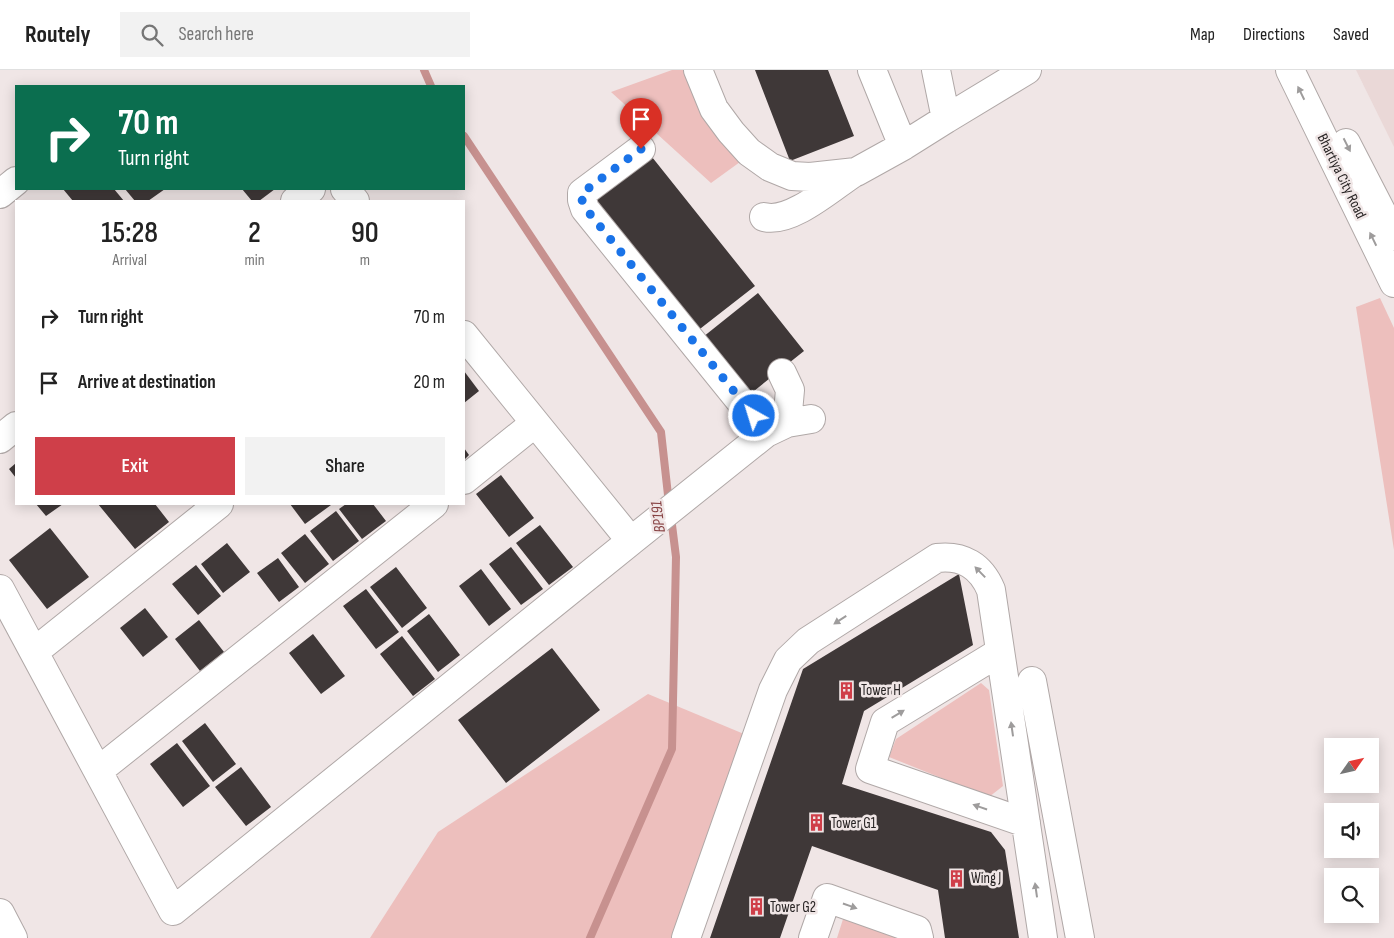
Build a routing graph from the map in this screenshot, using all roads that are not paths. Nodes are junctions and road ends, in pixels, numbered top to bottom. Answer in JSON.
{"nodes":[{"id":1,"x":698,"y":70,"type":"edge"},
{"id":2,"x":872,"y":70,"type":"edge"},
{"id":3,"x":936,"y":70,"type":"edge"},
{"id":4,"x":1027,"y":70,"type":"edge"},
{"id":5,"x":1290,"y":70,"type":"edge"},
{"id":6,"x":1310,"y":70,"type":"edge"},
{"id":7,"x":946,"y":118,"type":"junction"},
{"id":8,"x":903,"y":146,"type":"junction"},
{"id":9,"x":641,"y":149,"type":"dead end"},
{"id":10,"x":856,"y":172,"type":"junction"},
{"id":11,"x":15,"y":182,"type":"edge"},
{"id":12,"x":310,"y":190,"type":"edge"},
{"id":13,"x":346,"y":190,"type":"edge"},
{"id":14,"x":0,"y":194,"type":"edge"},
{"id":15,"x":296,"y":200,"type":"edge"},
{"id":16,"x":355,"y":200,"type":"edge"},
{"id":17,"x":764,"y":217,"type":"dead end"},
{"id":18,"x":1394,"y":236,"type":"edge"},
{"id":19,"x":1394,"y":282,"type":"edge"},
{"id":20,"x":465,"y":336,"type":"edge"},
{"id":21,"x":782,"y":373,"type":"dead end"},
{"id":22,"x":535,"y":423,"type":"junction"},
{"id":23,"x":788,"y":425,"type":"junction"},
{"id":24,"x":15,"y":427,"type":"edge"},
{"id":25,"x":0,"y":439,"type":"edge"},
{"id":26,"x":465,"y":479,"type":"edge"},
{"id":27,"x":218,"y":505,"type":"edge"},
{"id":28,"x":433,"y":505,"type":"edge"},
{"id":29,"x":631,"y":541,"type":"junction"},
{"id":30,"x":0,"y":589,"type":"edge"},
{"id":31,"x":34,"y":652,"type":"junction"},
{"id":32,"x":1000,"y":652,"type":"junction"},
{"id":33,"x":1032,"y":682,"type":"dead end"},
{"id":34,"x":98,"y":771,"type":"junction"},
{"id":35,"x":1026,"y":823,"type":"junction"},
{"id":36,"x":0,"y":914,"type":"edge"},
{"id":37,"x":13,"y":938,"type":"edge"},
{"id":38,"x":686,"y":938,"type":"edge"},
{"id":39,"x":813,"y":938,"type":"edge"},
{"id":40,"x":919,"y":938,"type":"edge"},
{"id":41,"x":1043,"y":938,"type":"edge"},
{"id":42,"x":1080,"y":938,"type":"edge"}],
"edges":[{"from":1,"to":10,"type":"street"},
{"from":2,"to":8,"type":"street"},
{"from":3,"to":7,"type":"street"},
{"from":4,"to":7,"type":"street"},
{"from":19,"to":5,"type":"street","name":"Bhartiya City Road","one_way":true},
{"from":6,"to":18,"type":"street","name":"Bhartiya City Road","one_way":true},
{"from":7,"to":8,"type":"street"},
{"from":8,"to":10,"type":"street"},
{"from":9,"to":23,"type":"street"},
{"from":10,"to":17,"type":"street"},
{"from":11,"to":14,"type":"street"},
{"from":12,"to":15,"type":"street"},
{"from":13,"to":16,"type":"street"},
{"from":20,"to":22,"type":"street"},
{"from":21,"to":23,"type":"street"},
{"from":22,"to":26,"type":"street"},
{"from":22,"to":29,"type":"street"},
{"from":23,"to":29,"type":"street"},
{"from":24,"to":25,"type":"street"},
{"from":27,"to":31,"type":"street"},
{"from":28,"to":34,"type":"street"},
{"from":29,"to":34,"type":"street"},
{"from":30,"to":31,"type":"street"},
{"from":31,"to":34,"type":"street"},
{"from":35,"to":32,"type":"street","one_way":true},
{"from":35,"to":32,"type":"street","one_way":true},
{"from":32,"to":38,"type":"street","one_way":true},
{"from":33,"to":42,"type":"street"},
{"from":41,"to":35,"type":"street","one_way":true},
{"from":36,"to":37,"type":"street"},
{"from":39,"to":40,"type":"street","one_way":true}]}
